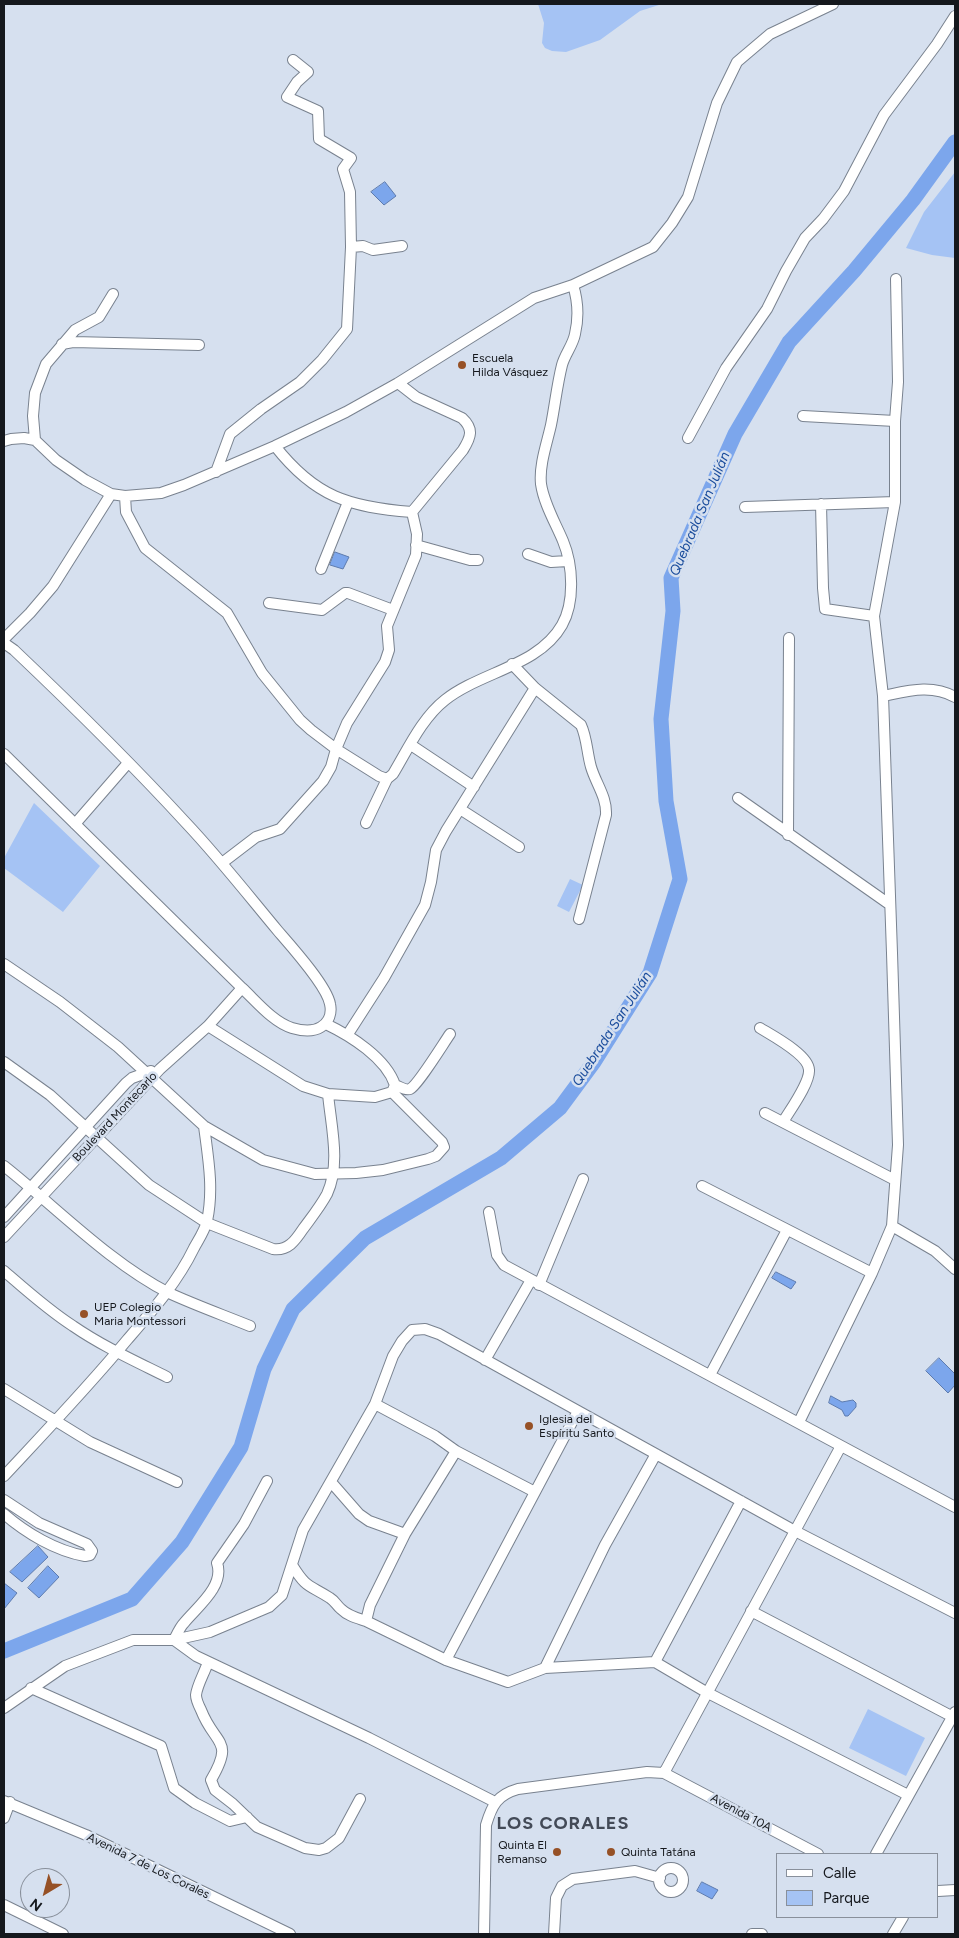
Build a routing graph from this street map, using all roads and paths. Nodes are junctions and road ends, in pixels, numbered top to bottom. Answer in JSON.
{"nodes":[{"id":1,"x":833,"y":4,"type":"edge"},
{"id":2,"x":955,"y":16,"type":"edge"},
{"id":3,"x":293,"y":60,"type":"dead end"},
{"id":4,"x":402,"y":246,"type":"dead end"},
{"id":5,"x":351,"y":247,"type":"junction"},
{"id":6,"x":896,"y":278,"type":"dead end"},
{"id":7,"x":573,"y":285,"type":"junction"},
{"id":8,"x":113,"y":294,"type":"dead end"},
{"id":9,"x":62,"y":344,"type":"junction"},
{"id":10,"x":199,"y":345,"type":"dead end"},
{"id":11,"x":398,"y":383,"type":"junction"},
{"id":12,"x":803,"y":416,"type":"dead end"},
{"id":13,"x":895,"y":421,"type":"junction"},
{"id":14,"x":688,"y":438,"type":"dead end"},
{"id":15,"x":34,"y":440,"type":"junction"},
{"id":16,"x":4,"y":441,"type":"edge"},
{"id":17,"x":275,"y":446,"type":"junction"},
{"id":18,"x":216,"y":472,"type":"junction"},
{"id":19,"x":111,"y":494,"type":"junction"},
{"id":20,"x":125,"y":496,"type":"junction"},
{"id":21,"x":348,"y":502,"type":"junction"},
{"id":22,"x":895,"y":502,"type":"junction"},
{"id":23,"x":821,"y":504,"type":"junction"},
{"id":24,"x":744,"y":507,"type":"dead end"},
{"id":25,"x":412,"y":512,"type":"junction"},
{"id":26,"x":416,"y":545,"type":"junction"},
{"id":27,"x":528,"y":554,"type":"dead end"},
{"id":28,"x":478,"y":560,"type":"dead end"},
{"id":29,"x":568,"y":562,"type":"junction"},
{"id":30,"x":321,"y":570,"type":"dead end"},
{"id":31,"x":269,"y":603,"type":"dead end"},
{"id":32,"x":393,"y":610,"type":"junction"},
{"id":33,"x":874,"y":616,"type":"junction"},
{"id":34,"x":789,"y":638,"type":"dead end"},
{"id":35,"x":4,"y":641,"type":"edge"},
{"id":36,"x":512,"y":664,"type":"junction"},
{"id":37,"x":535,"y":688,"type":"junction"},
{"id":38,"x":882,"y":696,"type":"junction"},
{"id":39,"x":955,"y":697,"type":"edge"},
{"id":40,"x":411,"y":745,"type":"junction"},
{"id":41,"x":336,"y":749,"type":"junction"},
{"id":42,"x":4,"y":754,"type":"edge"},
{"id":43,"x":128,"y":763,"type":"junction"},
{"id":44,"x":387,"y":779,"type":"junction"},
{"id":45,"x":474,"y":787,"type":"junction"},
{"id":46,"x":738,"y":798,"type":"dead end"},
{"id":47,"x":460,"y":809,"type":"junction"},
{"id":48,"x":366,"y":823,"type":"dead end"},
{"id":49,"x":75,"y":824,"type":"junction"},
{"id":50,"x":788,"y":834,"type":"junction"},
{"id":51,"x":519,"y":847,"type":"dead end"},
{"id":52,"x":222,"y":863,"type":"junction"},
{"id":53,"x":889,"y":904,"type":"junction"},
{"id":54,"x":579,"y":919,"type":"dead end"},
{"id":55,"x":4,"y":964,"type":"edge"},
{"id":56,"x":242,"y":988,"type":"junction"},
{"id":57,"x":326,"y":1024,"type":"junction"},
{"id":58,"x":208,"y":1026,"type":"junction"},
{"id":59,"x":760,"y":1028,"type":"dead end"},
{"id":60,"x":348,"y":1034,"type":"junction"},
{"id":61,"x":450,"y":1034,"type":"dead end"},
{"id":62,"x":4,"y":1062,"type":"edge"},
{"id":63,"x":149,"y":1075,"type":"junction"},
{"id":64,"x":393,"y":1088,"type":"junction"},
{"id":65,"x":328,"y":1094,"type":"junction"},
{"id":66,"x":765,"y":1113,"type":"dead end"},
{"id":67,"x":783,"y":1122,"type":"junction"},
{"id":68,"x":86,"y":1126,"type":"junction"},
{"id":69,"x":204,"y":1126,"type":"junction"},
{"id":70,"x":97,"y":1136,"type":"junction"},
{"id":71,"x":4,"y":1166,"type":"edge"},
{"id":72,"x":333,"y":1175,"type":"junction"},
{"id":73,"x":583,"y":1179,"type":"dead end"},
{"id":74,"x":895,"y":1180,"type":"junction"},
{"id":75,"x":702,"y":1186,"type":"dead end"},
{"id":76,"x":31,"y":1187,"type":"junction"},
{"id":77,"x":41,"y":1196,"type":"junction"},
{"id":78,"x":489,"y":1212,"type":"dead end"},
{"id":79,"x":4,"y":1217,"type":"edge"},
{"id":80,"x":207,"y":1223,"type":"junction"},
{"id":81,"x":892,"y":1226,"type":"junction"},
{"id":82,"x":787,"y":1230,"type":"junction"},
{"id":83,"x":4,"y":1237,"type":"edge"},
{"id":84,"x":955,"y":1269,"type":"edge"},
{"id":85,"x":4,"y":1271,"type":"edge"},
{"id":86,"x":872,"y":1273,"type":"junction"},
{"id":87,"x":535,"y":1282,"type":"junction"},
{"id":88,"x":168,"y":1292,"type":"junction"},
{"id":89,"x":250,"y":1326,"type":"dead end"},
{"id":90,"x":117,"y":1353,"type":"junction"},
{"id":91,"x":485,"y":1360,"type":"junction"},
{"id":92,"x":710,"y":1375,"type":"junction"},
{"id":93,"x":167,"y":1377,"type":"dead end"},
{"id":94,"x":4,"y":1389,"type":"edge"},
{"id":95,"x":375,"y":1404,"type":"junction"},
{"id":96,"x":578,"y":1411,"type":"junction"},
{"id":97,"x":55,"y":1422,"type":"junction"},
{"id":98,"x":800,"y":1422,"type":"junction"},
{"id":99,"x":841,"y":1446,"type":"junction"},
{"id":100,"x":456,"y":1451,"type":"junction"},
{"id":101,"x":656,"y":1454,"type":"junction"},
{"id":102,"x":4,"y":1476,"type":"edge"},
{"id":103,"x":267,"y":1481,"type":"dead end"},
{"id":104,"x":177,"y":1482,"type":"dead end"},
{"id":105,"x":331,"y":1482,"type":"junction"},
{"id":106,"x":535,"y":1492,"type":"junction"},
{"id":107,"x":4,"y":1500,"type":"edge"},
{"id":108,"x":741,"y":1501,"type":"junction"},
{"id":109,"x":955,"y":1506,"type":"edge"},
{"id":110,"x":4,"y":1514,"type":"edge"},
{"id":111,"x":795,"y":1531,"type":"junction"},
{"id":112,"x":405,"y":1534,"type":"junction"},
{"id":113,"x":292,"y":1565,"type":"junction"},
{"id":114,"x":751,"y":1611,"type":"junction"},
{"id":115,"x":955,"y":1612,"type":"edge"},
{"id":116,"x":366,"y":1621,"type":"junction"},
{"id":117,"x":174,"y":1640,"type":"junction"},
{"id":118,"x":446,"y":1660,"type":"junction"},
{"id":119,"x":208,"y":1662,"type":"junction"},
{"id":120,"x":655,"y":1662,"type":"junction"},
{"id":121,"x":545,"y":1668,"type":"junction"},
{"id":122,"x":31,"y":1688,"type":"junction"},
{"id":123,"x":706,"y":1692,"type":"junction"},
{"id":124,"x":4,"y":1708,"type":"edge"},
{"id":125,"x":954,"y":1714,"type":"edge"},
{"id":126,"x":664,"y":1773,"type":"junction"},
{"id":127,"x":908,"y":1796,"type":"junction"},
{"id":128,"x":360,"y":1799,"type":"dead end"},
{"id":129,"x":7,"y":1802,"type":"edge"},
{"id":130,"x":495,"y":1802,"type":"junction"},
{"id":131,"x":247,"y":1817,"type":"junction"},
{"id":132,"x":4,"y":1818,"type":"edge"},
{"id":133,"x":816,"y":1853,"type":"edge"},
{"id":134,"x":877,"y":1853,"type":"edge"},
{"id":135,"x":660,"y":1878,"type":"dead end"},
{"id":136,"x":955,"y":1890,"type":"edge"},
{"id":137,"x":939,"y":1891,"type":"edge"},
{"id":138,"x":4,"y":1905,"type":"edge"},
{"id":139,"x":902,"y":1918,"type":"edge"},
{"id":140,"x":63,"y":1934,"type":"edge"},
{"id":141,"x":290,"y":1934,"type":"edge"},
{"id":142,"x":484,"y":1934,"type":"edge"},
{"id":143,"x":554,"y":1934,"type":"edge"},
{"id":144,"x":752,"y":1934,"type":"edge"},
{"id":145,"x":762,"y":1934,"type":"edge"},
{"id":146,"x":893,"y":1934,"type":"edge"}],
"edges":[{"from":1,"to":7,"type":"street"},
{"from":2,"to":14,"type":"street"},
{"from":3,"to":5,"type":"street"},
{"from":4,"to":5,"type":"street"},
{"from":5,"to":18,"type":"street"},
{"from":6,"to":13,"type":"street"},
{"from":7,"to":11,"type":"street"},
{"from":7,"to":29,"type":"street"},
{"from":8,"to":9,"type":"street"},
{"from":9,"to":10,"type":"street"},
{"from":9,"to":15,"type":"street"},
{"from":11,"to":17,"type":"street"},
{"from":11,"to":25,"type":"street"},
{"from":12,"to":13,"type":"street"},
{"from":13,"to":22,"type":"street"},
{"from":15,"to":16,"type":"street"},
{"from":15,"to":19,"type":"street"},
{"from":17,"to":18,"type":"street"},
{"from":17,"to":21,"type":"street"},
{"from":18,"to":20,"type":"street"},
{"from":19,"to":20,"type":"street"},
{"from":19,"to":35,"type":"street"},
{"from":20,"to":41,"type":"street"},
{"from":21,"to":25,"type":"street"},
{"from":21,"to":30,"type":"street"},
{"from":22,"to":23,"type":"street"},
{"from":22,"to":33,"type":"street"},
{"from":23,"to":24,"type":"street"},
{"from":23,"to":33,"type":"street"},
{"from":25,"to":26,"type":"street"},
{"from":26,"to":28,"type":"street"},
{"from":26,"to":32,"type":"street"},
{"from":27,"to":29,"type":"street"},
{"from":29,"to":36,"type":"street"},
{"from":31,"to":32,"type":"street"},
{"from":32,"to":41,"type":"street"},
{"from":33,"to":38,"type":"street"},
{"from":34,"to":50,"type":"street"},
{"from":35,"to":43,"type":"street"},
{"from":36,"to":37,"type":"street"},
{"from":36,"to":40,"type":"street"},
{"from":37,"to":45,"type":"street"},
{"from":37,"to":54,"type":"street"},
{"from":38,"to":39,"type":"street"},
{"from":38,"to":53,"type":"street"},
{"from":40,"to":44,"type":"street"},
{"from":40,"to":45,"type":"street"},
{"from":41,"to":44,"type":"street"},
{"from":41,"to":52,"type":"street"},
{"from":42,"to":49,"type":"street"},
{"from":43,"to":49,"type":"street"},
{"from":43,"to":52,"type":"street"},
{"from":44,"to":48,"type":"street"},
{"from":45,"to":47,"type":"street"},
{"from":46,"to":50,"type":"street"},
{"from":47,"to":51,"type":"street"},
{"from":47,"to":60,"type":"street"},
{"from":49,"to":56,"type":"street"},
{"from":50,"to":53,"type":"street"},
{"from":52,"to":57,"type":"street"},
{"from":53,"to":74,"type":"street"},
{"from":55,"to":63,"type":"street"},
{"from":56,"to":57,"type":"street"},
{"from":56,"to":58,"type":"street","name":"Boulevard Montecarlo"},
{"from":57,"to":60,"type":"street"},
{"from":58,"to":63,"type":"street","name":"Boulevard Montecarlo"},
{"from":58,"to":65,"type":"street"},
{"from":59,"to":67,"type":"street"},
{"from":60,"to":64,"type":"street"},
{"from":61,"to":64,"type":"street"},
{"from":62,"to":68,"type":"street"},
{"from":63,"to":68,"type":"street","name":"Boulevard Montecarlo"},
{"from":63,"to":69,"type":"street"},
{"from":63,"to":70,"type":"street","name":"Boulevard Montecarlo"},
{"from":64,"to":65,"type":"street"},
{"from":64,"to":72,"type":"street"},
{"from":65,"to":72,"type":"street"},
{"from":66,"to":67,"type":"street"},
{"from":67,"to":74,"type":"street"},
{"from":68,"to":70,"type":"street"},
{"from":68,"to":76,"type":"street","name":"Boulevard Montecarlo"},
{"from":69,"to":72,"type":"street"},
{"from":69,"to":80,"type":"street"},
{"from":70,"to":77,"type":"street","name":"Boulevard Montecarlo"},
{"from":70,"to":80,"type":"street"},
{"from":71,"to":76,"type":"street"},
{"from":72,"to":80,"type":"street"},
{"from":73,"to":87,"type":"street"},
{"from":74,"to":81,"type":"street"},
{"from":75,"to":82,"type":"street"},
{"from":76,"to":77,"type":"street"},
{"from":76,"to":79,"type":"street","name":"Boulevard Montecarlo"},
{"from":77,"to":83,"type":"street","name":"Boulevard Montecarlo"},
{"from":77,"to":88,"type":"street"},
{"from":78,"to":87,"type":"street"},
{"from":80,"to":88,"type":"street"},
{"from":81,"to":84,"type":"street"},
{"from":81,"to":86,"type":"street"},
{"from":82,"to":86,"type":"street"},
{"from":82,"to":92,"type":"street"},
{"from":85,"to":90,"type":"street"},
{"from":86,"to":98,"type":"street"},
{"from":87,"to":91,"type":"street"},
{"from":87,"to":92,"type":"street"},
{"from":88,"to":89,"type":"street"},
{"from":88,"to":90,"type":"street"},
{"from":90,"to":93,"type":"street"},
{"from":90,"to":97,"type":"street"},
{"from":91,"to":95,"type":"street"},
{"from":91,"to":96,"type":"street"},
{"from":92,"to":98,"type":"street"},
{"from":94,"to":97,"type":"street"},
{"from":95,"to":100,"type":"street"},
{"from":95,"to":105,"type":"street"},
{"from":96,"to":101,"type":"street"},
{"from":96,"to":106,"type":"street"},
{"from":97,"to":102,"type":"street"},
{"from":97,"to":104,"type":"street"},
{"from":98,"to":99,"type":"street"},
{"from":99,"to":109,"type":"street"},
{"from":99,"to":111,"type":"street"},
{"from":100,"to":106,"type":"street"},
{"from":100,"to":112,"type":"street"},
{"from":101,"to":108,"type":"street"},
{"from":101,"to":121,"type":"street"},
{"from":103,"to":117,"type":"street"},
{"from":105,"to":112,"type":"street"},
{"from":105,"to":113,"type":"street"},
{"from":106,"to":118,"type":"street"},
{"from":107,"to":110,"type":"street"},
{"from":108,"to":111,"type":"street"},
{"from":108,"to":120,"type":"street"},
{"from":111,"to":114,"type":"street"},
{"from":111,"to":115,"type":"street"},
{"from":112,"to":116,"type":"street"},
{"from":113,"to":116,"type":"street"},
{"from":113,"to":117,"type":"street"},
{"from":114,"to":123,"type":"street"},
{"from":114,"to":125,"type":"street"},
{"from":116,"to":118,"type":"street"},
{"from":117,"to":119,"type":"street"},
{"from":117,"to":122,"type":"street"},
{"from":118,"to":121,"type":"street"},
{"from":119,"to":130,"type":"street"},
{"from":119,"to":131,"type":"street"},
{"from":120,"to":121,"type":"street"},
{"from":120,"to":123,"type":"street"},
{"from":122,"to":124,"type":"street"},
{"from":122,"to":131,"type":"street"},
{"from":123,"to":126,"type":"street"},
{"from":123,"to":127,"type":"street"},
{"from":125,"to":127,"type":"street"},
{"from":126,"to":130,"type":"street"},
{"from":126,"to":133,"type":"street","name":"Avenida 10A"},
{"from":127,"to":134,"type":"street"},
{"from":128,"to":131,"type":"street"},
{"from":129,"to":132,"type":"street"},
{"from":129,"to":141,"type":"street","name":"Avenida 7 de Los Corales"},
{"from":130,"to":142,"type":"street"},
{"from":135,"to":143,"type":"street"},
{"from":136,"to":137,"type":"street"},
{"from":138,"to":140,"type":"street"},
{"from":139,"to":146,"type":"street"},
{"from":144,"to":145,"type":"street"}]}
